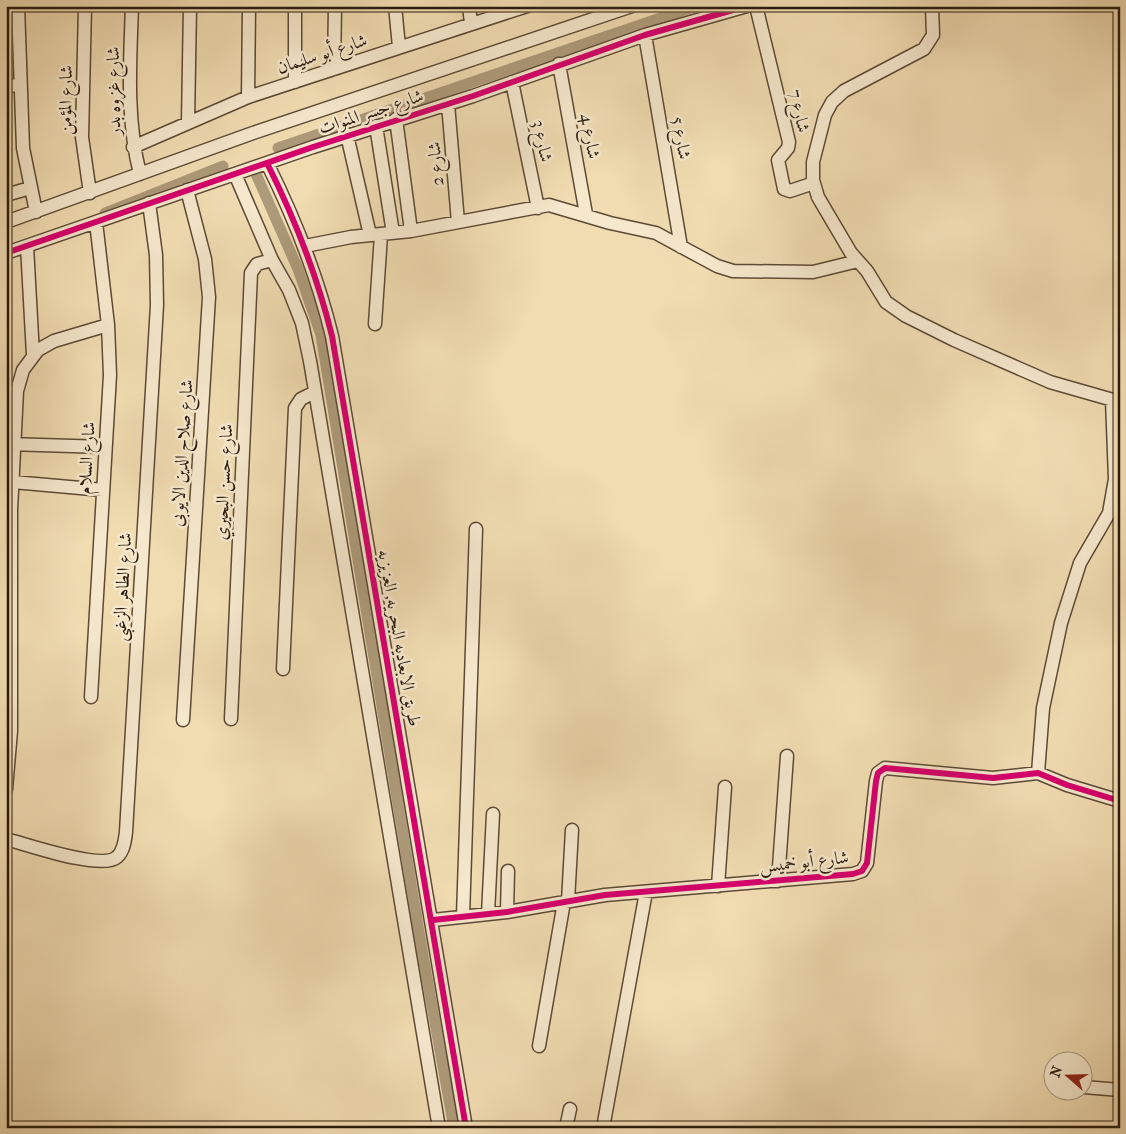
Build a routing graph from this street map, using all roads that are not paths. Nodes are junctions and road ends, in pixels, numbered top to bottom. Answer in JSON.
{"nodes":[{"id":1,"x":18,"y":6,"type":"edge"},
{"id":2,"x":85,"y":6,"type":"edge"},
{"id":3,"x":132,"y":6,"type":"edge"},
{"id":4,"x":190,"y":6,"type":"edge"},
{"id":5,"x":249,"y":6,"type":"edge"},
{"id":6,"x":295,"y":6,"type":"edge"},
{"id":7,"x":335,"y":6,"type":"edge"},
{"id":8,"x":395,"y":6,"type":"edge"},
{"id":9,"x":469,"y":6,"type":"edge"},
{"id":10,"x":527,"y":6,"type":"edge"},
{"id":11,"x":632,"y":6,"type":"edge"},
{"id":12,"x":747,"y":6,"type":"edge"},
{"id":13,"x":756,"y":6,"type":"edge"},
{"id":14,"x":932,"y":6,"type":"edge"},
{"id":15,"x":500,"y":10,"type":"edge"},
{"id":16,"x":471,"y":23,"type":"junction"},
{"id":17,"x":646,"y":35,"type":"junction"},
{"id":18,"x":399,"y":47,"type":"junction"},
{"id":19,"x":559,"y":64,"type":"junction"},
{"id":20,"x":334,"y":69,"type":"junction"},
{"id":21,"x":295,"y":82,"type":"junction"},
{"id":22,"x":512,"y":82,"type":"junction"},
{"id":23,"x":20,"y":85,"type":"junction"},
{"id":24,"x":6,"y":86,"type":"edge"},
{"id":25,"x":248,"y":97,"type":"junction"},
{"id":26,"x":448,"y":104,"type":"junction"},
{"id":27,"x":396,"y":119,"type":"junction"},
{"id":28,"x":188,"y":122,"type":"junction"},
{"id":29,"x":376,"y":126,"type":"junction"},
{"id":30,"x":347,"y":135,"type":"junction"},
{"id":31,"x":133,"y":148,"type":"junction"},
{"id":32,"x":267,"y":163,"type":"junction"},
{"id":33,"x":140,"y":174,"type":"junction"},
{"id":34,"x":235,"y":174,"type":"junction"},
{"id":35,"x":814,"y":184,"type":"junction"},
{"id":36,"x":30,"y":188,"type":"junction"},
{"id":37,"x":187,"y":190,"type":"junction"},
{"id":38,"x":90,"y":193,"type":"junction"},
{"id":39,"x":6,"y":195,"type":"edge"},
{"id":40,"x":149,"y":204,"type":"junction"},
{"id":41,"x":538,"y":208,"type":"junction"},
{"id":42,"x":36,"y":212,"type":"junction"},
{"id":43,"x":586,"y":214,"type":"junction"},
{"id":44,"x":6,"y":222,"type":"edge"},
{"id":45,"x":96,"y":222,"type":"junction"},
{"id":46,"x":458,"y":222,"type":"junction"},
{"id":47,"x":411,"y":231,"type":"junction"},
{"id":48,"x":381,"y":234,"type":"junction"},
{"id":49,"x":27,"y":246,"type":"junction"},
{"id":50,"x":305,"y":246,"type":"junction"},
{"id":51,"x":681,"y":247,"type":"junction"},
{"id":52,"x":6,"y":253,"type":"edge"},
{"id":53,"x":272,"y":260,"type":"junction"},
{"id":54,"x":858,"y":261,"type":"junction"},
{"id":55,"x":375,"y":324,"type":"dead end"},
{"id":56,"x":108,"y":325,"type":"junction"},
{"id":57,"x":33,"y":355,"type":"junction"},
{"id":58,"x":315,"y":392,"type":"junction"},
{"id":59,"x":12,"y":393,"type":"edge"},
{"id":60,"x":1116,"y":401,"type":"edge"},
{"id":61,"x":10,"y":443,"type":"edge"},
{"id":62,"x":105,"y":447,"type":"junction"},
{"id":63,"x":13,"y":482,"type":"junction"},
{"id":64,"x":103,"y":490,"type":"junction"},
{"id":65,"x":476,"y":529,"type":"dead end"},
{"id":66,"x":283,"y":669,"type":"dead end"},
{"id":67,"x":91,"y":698,"type":"dead end"},
{"id":68,"x":230,"y":719,"type":"dead end"},
{"id":69,"x":183,"y":720,"type":"dead end"},
{"id":70,"x":787,"y":756,"type":"dead end"},
{"id":71,"x":1038,"y":773,"type":"junction"},
{"id":72,"x":725,"y":787,"type":"dead end"},
{"id":73,"x":6,"y":789,"type":"edge"},
{"id":74,"x":1120,"y":801,"type":"edge"},
{"id":75,"x":493,"y":814,"type":"dead end"},
{"id":76,"x":572,"y":830,"type":"dead end"},
{"id":77,"x":6,"y":839,"type":"edge"},
{"id":78,"x":508,"y":870,"type":"dead end"},
{"id":79,"x":778,"y":881,"type":"junction"},
{"id":80,"x":718,"y":886,"type":"junction"},
{"id":81,"x":646,"y":892,"type":"junction"},
{"id":82,"x":566,"y":902,"type":"junction"},
{"id":83,"x":507,"y":912,"type":"junction"},
{"id":84,"x":488,"y":914,"type":"junction"},
{"id":85,"x":463,"y":916,"type":"junction"},
{"id":86,"x":433,"y":920,"type":"junction"},
{"id":87,"x":539,"y":1046,"type":"dead end"},
{"id":88,"x":1094,"y":1088,"type":"edge"},
{"id":89,"x":1120,"y":1090,"type":"edge"},
{"id":90,"x":570,"y":1109,"type":"dead end"},
{"id":91,"x":440,"y":1128,"type":"edge"},
{"id":92,"x":466,"y":1128,"type":"edge"},
{"id":93,"x":566,"y":1128,"type":"edge"},
{"id":94,"x":603,"y":1128,"type":"edge"}],
"edges":[{"from":1,"to":23,"type":"street"},
{"from":2,"to":38,"type":"street","name":"شارع المؤمن"},
{"from":3,"to":31,"type":"street","name":"شارع غزوه بدر"},
{"from":4,"to":28,"type":"street"},
{"from":5,"to":25,"type":"street"},
{"from":6,"to":21,"type":"street"},
{"from":7,"to":20,"type":"street"},
{"from":8,"to":18,"type":"street"},
{"from":9,"to":16,"type":"street"},
{"from":10,"to":15,"type":"street","name":"شارع أبو سليمان"},
{"from":11,"to":33,"type":"street","name":"شارع جسر المنوات"},
{"from":12,"to":17,"type":"street","name":"شارع جسر المنوات"},
{"from":13,"to":35,"type":"street","name":"شارع 7"},
{"from":14,"to":35,"type":"street"},
{"from":15,"to":16,"type":"street","name":"شارع أبو سليمان"},
{"from":16,"to":18,"type":"street","name":"شارع أبو سليمان"},
{"from":17,"to":19,"type":"street","name":"شارع جسر المنوات"},
{"from":17,"to":51,"type":"street","name":"شارع 5"},
{"from":18,"to":20,"type":"street","name":"شارع أبو سليمان"},
{"from":19,"to":22,"type":"street","name":"شارع جسر المنوات"},
{"from":19,"to":43,"type":"street","name":"شارع 4"},
{"from":20,"to":21,"type":"street","name":"شارع أبو سليمان"},
{"from":21,"to":25,"type":"street","name":"شارع أبو سليمان"},
{"from":22,"to":26,"type":"street","name":"شارع جسر المنوات"},
{"from":22,"to":41,"type":"street","name":"شارع 3"},
{"from":23,"to":24,"type":"street"},
{"from":23,"to":36,"type":"street"},
{"from":25,"to":28,"type":"street","name":"شارع أبو سليمان"},
{"from":26,"to":27,"type":"street","name":"شارع جسر المنوات"},
{"from":26,"to":46,"type":"street","name":"شارع 2"},
{"from":27,"to":29,"type":"street","name":"شارع جسر المنوات"},
{"from":27,"to":47,"type":"street"},
{"from":28,"to":31,"type":"street","name":"شارع أبو سليمان"},
{"from":29,"to":30,"type":"street","name":"شارع جسر المنوات"},
{"from":29,"to":48,"type":"street"},
{"from":30,"to":32,"type":"street","name":"شارع جسر المنوات"},
{"from":30,"to":48,"type":"street"},
{"from":31,"to":33,"type":"street","name":"شارع غزوه بدر"},
{"from":32,"to":34,"type":"street","name":"شارع جسر المنوات"},
{"from":32,"to":50,"type":"street","name":"طريق الابعاديه البحريه, العزيزيه"},
{"from":33,"to":38,"type":"street","name":"شارع جسر المنوات"},
{"from":34,"to":37,"type":"street","name":"شارع جسر المنوات"},
{"from":34,"to":53,"type":"street"},
{"from":35,"to":54,"type":"street"},
{"from":36,"to":39,"type":"street"},
{"from":36,"to":42,"type":"street"},
{"from":37,"to":40,"type":"street","name":"شارع جسر المنوات"},
{"from":37,"to":69,"type":"street","name":"شارع صلاح الدين الايوبى"},
{"from":38,"to":42,"type":"street","name":"شارع جسر المنوات"},
{"from":40,"to":45,"type":"street","name":"شارع جسر المنوات"},
{"from":40,"to":77,"type":"street","name":"شارع الطاهر الزغبى"},
{"from":41,"to":43,"type":"street"},
{"from":41,"to":46,"type":"street"},
{"from":42,"to":44,"type":"street","name":"شارع جسر المنوات"},
{"from":43,"to":51,"type":"street"},
{"from":45,"to":49,"type":"street","name":"شارع جسر المنوات"},
{"from":45,"to":56,"type":"street","name":"شارع السلام"},
{"from":46,"to":47,"type":"street"},
{"from":47,"to":48,"type":"street"},
{"from":48,"to":50,"type":"street"},
{"from":48,"to":55,"type":"street"},
{"from":49,"to":52,"type":"street","name":"شارع جسر المنوات"},
{"from":49,"to":57,"type":"street"},
{"from":50,"to":86,"type":"street","name":"طريق الابعاديه البحريه, العزيزيه"},
{"from":51,"to":54,"type":"street"},
{"from":53,"to":58,"type":"street"},
{"from":53,"to":68,"type":"street","name":"شارع حسن البحيري"},
{"from":54,"to":60,"type":"street"},
{"from":56,"to":57,"type":"street"},
{"from":56,"to":62,"type":"street","name":"شارع السلام"},
{"from":57,"to":59,"type":"street"},
{"from":58,"to":66,"type":"street"},
{"from":58,"to":91,"type":"street"},
{"from":59,"to":61,"type":"street"},
{"from":60,"to":71,"type":"street"},
{"from":61,"to":62,"type":"street"},
{"from":61,"to":63,"type":"street"},
{"from":62,"to":64,"type":"street","name":"شارع السلام"},
{"from":63,"to":64,"type":"street"},
{"from":63,"to":73,"type":"street"},
{"from":64,"to":67,"type":"street","name":"شارع السلام"},
{"from":65,"to":85,"type":"street"},
{"from":70,"to":79,"type":"street"},
{"from":71,"to":74,"type":"street","name":"شارع أبو خميس"},
{"from":71,"to":79,"type":"street","name":"شارع أبو خميس"},
{"from":72,"to":80,"type":"street"},
{"from":75,"to":84,"type":"street"},
{"from":76,"to":82,"type":"street"},
{"from":78,"to":83,"type":"street"},
{"from":79,"to":80,"type":"street","name":"شارع أبو خميس"},
{"from":80,"to":81,"type":"street","name":"شارع أبو خميس"},
{"from":81,"to":82,"type":"street","name":"شارع أبو خميس"},
{"from":81,"to":94,"type":"street"},
{"from":82,"to":83,"type":"street","name":"شارع أبو خميس"},
{"from":82,"to":87,"type":"street"},
{"from":83,"to":84,"type":"street","name":"شارع أبو خميس"},
{"from":84,"to":85,"type":"street","name":"شارع أبو خميس"},
{"from":85,"to":86,"type":"street","name":"شارع أبو خميس"},
{"from":86,"to":92,"type":"street","name":"طريق الابعاديه البحريه, العزيزيه"},
{"from":88,"to":89,"type":"street"},
{"from":90,"to":93,"type":"street"}]}
